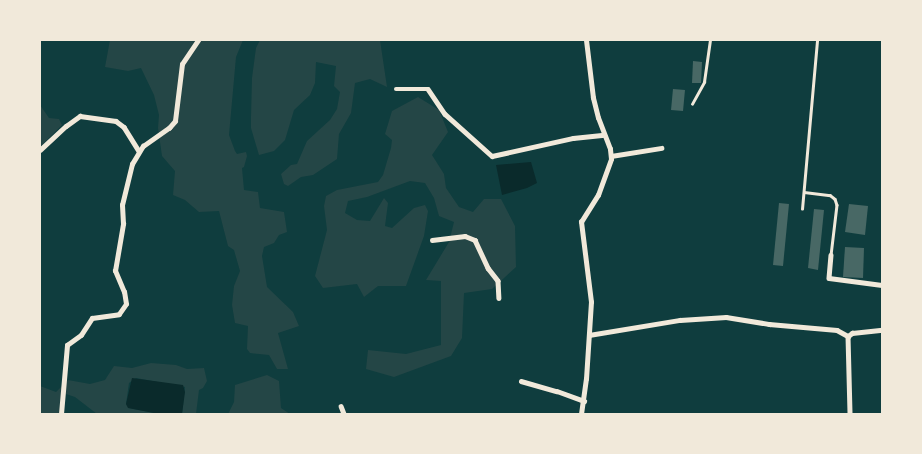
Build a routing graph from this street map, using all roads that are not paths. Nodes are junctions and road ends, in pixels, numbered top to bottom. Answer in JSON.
{"nodes":[{"id":1,"x":198,"y":40,"type":"edge"},
{"id":2,"x":586,"y":40,"type":"edge"},
{"id":3,"x":710,"y":40,"type":"edge"},
{"id":4,"x":817,"y":40,"type":"edge"},
{"id":5,"x":396,"y":89,"type":"dead end"},
{"id":6,"x":692,"y":104,"type":"dead end"},
{"id":7,"x":604,"y":135,"type":"junction"},
{"id":8,"x":661,"y":148,"type":"dead end"},
{"id":9,"x":40,"y":150,"type":"edge"},
{"id":10,"x":139,"y":151,"type":"junction"},
{"id":11,"x":611,"y":156,"type":"junction"},
{"id":12,"x":804,"y":192,"type":"junction"},
{"id":13,"x":802,"y":210,"type":"dead end"},
{"id":14,"x":432,"y":240,"type":"dead end"},
{"id":15,"x":831,"y":255,"type":"joint"},
{"id":16,"x":882,"y":285,"type":"edge"},
{"id":17,"x":499,"y":298,"type":"dead end"},
{"id":18,"x":882,"y":330,"type":"edge"},
{"id":19,"x":589,"y":335,"type":"junction"},
{"id":20,"x":848,"y":336,"type":"junction"},
{"id":21,"x":521,"y":381,"type":"dead end"},
{"id":22,"x":584,"y":401,"type":"junction"},
{"id":23,"x":341,"y":406,"type":"dead end"},
{"id":24,"x":61,"y":414,"type":"edge"},
{"id":25,"x":344,"y":414,"type":"edge"},
{"id":26,"x":581,"y":414,"type":"edge"},
{"id":27,"x":850,"y":414,"type":"edge"}],
"edges":[{"from":1,"to":10,"type":"street"},
{"from":2,"to":7,"type":"street"},
{"from":3,"to":6,"type":"lane"},
{"from":4,"to":12,"type":"lane"},
{"from":5,"to":7,"type":"street"},
{"from":7,"to":11,"type":"street"},
{"from":8,"to":11,"type":"street"},
{"from":9,"to":10,"type":"street"},
{"from":10,"to":24,"type":"street"},
{"from":11,"to":19,"type":"street"},
{"from":12,"to":13,"type":"lane"},
{"from":12,"to":15,"type":"lane"},
{"from":14,"to":17,"type":"street"},
{"from":15,"to":16,"type":"street"},
{"from":18,"to":20,"type":"street"},
{"from":19,"to":20,"type":"street"},
{"from":19,"to":22,"type":"street"},
{"from":20,"to":27,"type":"street"},
{"from":21,"to":22,"type":"street"},
{"from":22,"to":26,"type":"street"},
{"from":23,"to":25,"type":"street"}]}
